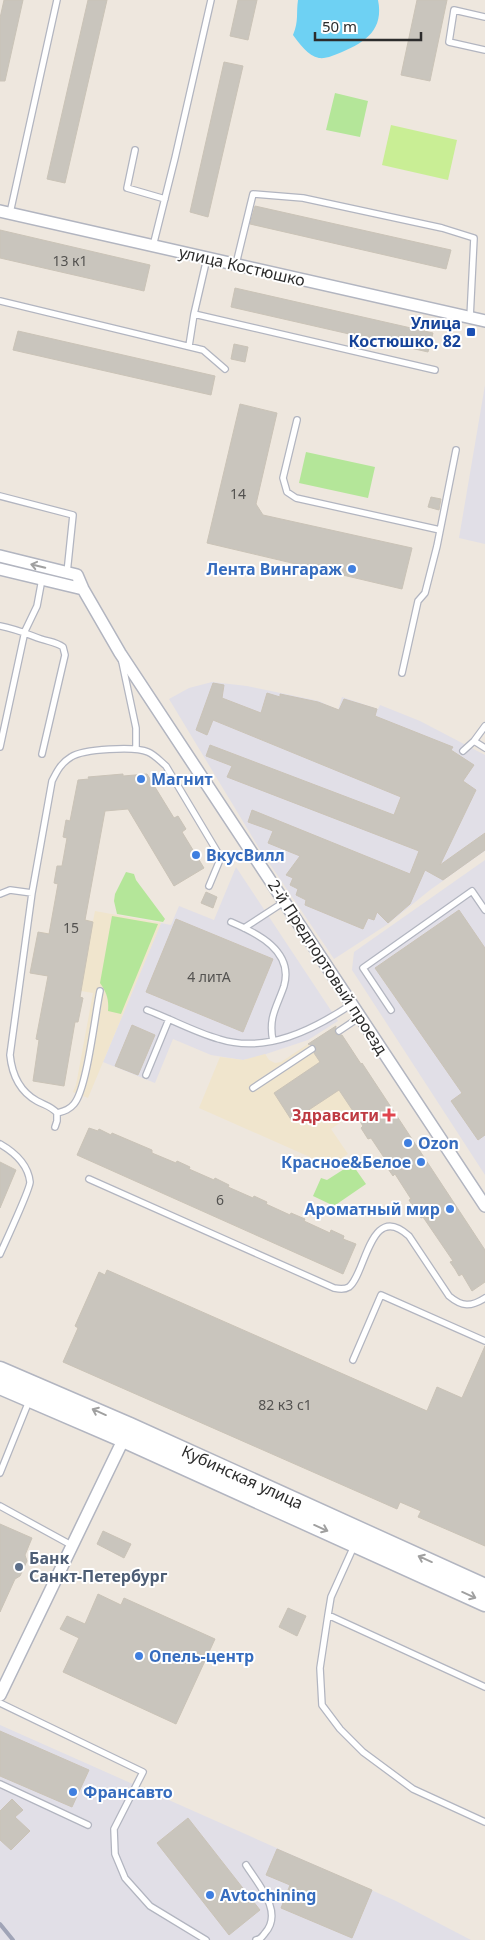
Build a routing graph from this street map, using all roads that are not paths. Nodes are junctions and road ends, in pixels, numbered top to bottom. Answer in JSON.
{"nodes":[{"id":1,"x":56,"y":0,"type":"edge"},
{"id":2,"x":211,"y":0,"type":"edge"},
{"id":3,"x":485,"y":17,"type":"edge"},
{"id":4,"x":485,"y":50,"type":"edge"},
{"id":5,"x":135,"y":150,"type":"dead end"},
{"id":6,"x":165,"y":199,"type":"junction"},
{"id":7,"x":5,"y":212,"type":"edge"},
{"id":8,"x":153,"y":246,"type":"junction"},
{"id":9,"x":207,"y":258,"type":"junction"},
{"id":10,"x":236,"y":264,"type":"junction"},
{"id":11,"x":0,"y":301,"type":"edge"},
{"id":12,"x":194,"y":314,"type":"junction"},
{"id":13,"x":470,"y":318,"type":"junction"},
{"id":14,"x":485,"y":321,"type":"edge"},
{"id":15,"x":189,"y":346,"type":"junction"},
{"id":16,"x":225,"y":369,"type":"dead end"},
{"id":17,"x":435,"y":370,"type":"dead end"},
{"id":18,"x":297,"y":420,"type":"dead end"},
{"id":19,"x":456,"y":450,"type":"dead end"},
{"id":20,"x":0,"y":496,"type":"edge"},
{"id":21,"x":440,"y":530,"type":"junction"},
{"id":22,"x":0,"y":556,"type":"edge"},
{"id":23,"x":0,"y":569,"type":"edge"},
{"id":24,"x":72,"y":574,"type":"junction"},
{"id":25,"x":42,"y":579,"type":"junction"},
{"id":26,"x":83,"y":589,"type":"junction"},
{"id":27,"x":0,"y":626,"type":"edge"},
{"id":28,"x":25,"y":631,"type":"junction"},
{"id":29,"x":120,"y":653,"type":"junction"},
{"id":30,"x":402,"y":673,"type":"dead end"},
{"id":31,"x":485,"y":726,"type":"edge"},
{"id":32,"x":474,"y":741,"type":"junction"},
{"id":33,"x":0,"y":747,"type":"edge"},
{"id":34,"x":136,"y":748,"type":"junction"},
{"id":35,"x":485,"y":748,"type":"edge"},
{"id":36,"x":462,"y":751,"type":"dead end"},
{"id":37,"x":42,"y":754,"type":"dead end"},
{"id":38,"x":209,"y":886,"type":"dead end"},
{"id":39,"x":32,"y":893,"type":"junction"},
{"id":40,"x":0,"y":894,"type":"edge"},
{"id":41,"x":284,"y":902,"type":"junction"},
{"id":42,"x":485,"y":910,"type":"edge"},
{"id":43,"x":231,"y":922,"type":"dead end"},
{"id":44,"x":244,"y":928,"type":"junction"},
{"id":45,"x":100,"y":991,"type":"dead end"},
{"id":46,"x":352,"y":1004,"type":"junction"},
{"id":47,"x":147,"y":1010,"type":"dead end"},
{"id":48,"x":391,"y":1010,"type":"dead end"},
{"id":49,"x":360,"y":1017,"type":"junction"},
{"id":50,"x":169,"y":1019,"type":"junction"},
{"id":51,"x":339,"y":1031,"type":"dead end"},
{"id":52,"x":273,"y":1041,"type":"junction"},
{"id":53,"x":312,"y":1049,"type":"dead end"},
{"id":54,"x":146,"y":1075,"type":"dead end"},
{"id":55,"x":253,"y":1088,"type":"dead end"},
{"id":56,"x":57,"y":1113,"type":"junction"},
{"id":57,"x":55,"y":1127,"type":"dead end"},
{"id":58,"x":0,"y":1144,"type":"edge"},
{"id":59,"x":90,"y":1179,"type":"dead end"},
{"id":60,"x":485,"y":1206,"type":"edge"},
{"id":61,"x":0,"y":1254,"type":"edge"},
{"id":62,"x":485,"y":1298,"type":"edge"},
{"id":63,"x":485,"y":1340,"type":"edge"},
{"id":64,"x":353,"y":1360,"type":"dead end"},
{"id":65,"x":0,"y":1370,"type":"edge"},
{"id":66,"x":0,"y":1386,"type":"edge"},
{"id":67,"x":33,"y":1392,"type":"junction"},
{"id":68,"x":126,"y":1433,"type":"junction"},
{"id":69,"x":0,"y":1473,"type":"edge"},
{"id":70,"x":0,"y":1506,"type":"edge"},
{"id":71,"x":358,"y":1537,"type":"junction"},
{"id":72,"x":73,"y":1546,"type":"junction"},
{"id":73,"x":485,"y":1586,"type":"edge"},
{"id":74,"x":485,"y":1603,"type":"edge"},
{"id":75,"x":328,"y":1615,"type":"junction"},
{"id":76,"x":485,"y":1687,"type":"edge"},
{"id":77,"x":0,"y":1695,"type":"edge"},
{"id":78,"x":0,"y":1784,"type":"edge"},
{"id":79,"x":485,"y":1822,"type":"edge"},
{"id":80,"x":88,"y":1825,"type":"dead end"},
{"id":81,"x":246,"y":1865,"type":"dead end"},
{"id":82,"x":206,"y":1940,"type":"edge"},
{"id":83,"x":256,"y":1940,"type":"edge"}],
"edges":[{"from":1,"to":7,"type":"lane"},
{"from":2,"to":6,"type":"lane"},
{"from":3,"to":4,"type":"lane"},
{"from":5,"to":6,"type":"lane"},
{"from":6,"to":8,"type":"lane"},
{"from":7,"to":8,"type":"street","name":"улица Костюшко"},
{"from":8,"to":9,"type":"street","name":"улица Костюшко"},
{"from":9,"to":10,"type":"street","name":"улица Костюшко"},
{"from":9,"to":12,"type":"lane"},
{"from":10,"to":13,"type":"street","name":"улица Костюшко"},
{"from":10,"to":13,"type":"lane"},
{"from":11,"to":15,"type":"lane"},
{"from":12,"to":15,"type":"lane"},
{"from":12,"to":17,"type":"lane"},
{"from":13,"to":14,"type":"street","name":"улица Костюшко"},
{"from":15,"to":16,"type":"lane"},
{"from":18,"to":21,"type":"lane"},
{"from":19,"to":21,"type":"lane"},
{"from":20,"to":24,"type":"lane"},
{"from":21,"to":30,"type":"lane"},
{"from":24,"to":22,"type":"street","one_way":true},
{"from":23,"to":25,"type":"street"},
{"from":24,"to":26,"type":"street","name":"2-й Предпортовый проезд"},
{"from":25,"to":26,"type":"street"},
{"from":25,"to":28,"type":"lane"},
{"from":26,"to":29,"type":"street","name":"2-й Предпортовый проезд"},
{"from":27,"to":28,"type":"lane"},
{"from":28,"to":33,"type":"lane"},
{"from":28,"to":37,"type":"lane"},
{"from":29,"to":34,"type":"lane"},
{"from":29,"to":41,"type":"street","name":"2-й Предпортовый проезд"},
{"from":31,"to":32,"type":"lane"},
{"from":32,"to":35,"type":"lane"},
{"from":32,"to":36,"type":"lane"},
{"from":34,"to":38,"type":"lane"},
{"from":34,"to":39,"type":"lane"},
{"from":39,"to":40,"type":"lane"},
{"from":39,"to":56,"type":"lane"},
{"from":41,"to":44,"type":"lane"},
{"from":41,"to":46,"type":"street","name":"2-й Предпортовый проезд"},
{"from":42,"to":48,"type":"lane"},
{"from":43,"to":44,"type":"lane"},
{"from":44,"to":52,"type":"lane"},
{"from":45,"to":56,"type":"lane"},
{"from":46,"to":49,"type":"street","name":"2-й Предпортовый проезд"},
{"from":46,"to":52,"type":"lane"},
{"from":47,"to":50,"type":"lane"},
{"from":49,"to":51,"type":"lane"},
{"from":49,"to":60,"type":"street","name":"2-й Предпортовый проезд"},
{"from":50,"to":52,"type":"lane"},
{"from":50,"to":54,"type":"lane"},
{"from":53,"to":55,"type":"lane"},
{"from":56,"to":57,"type":"lane"},
{"from":58,"to":61,"type":"lane"},
{"from":59,"to":62,"type":"lane"},
{"from":63,"to":64,"type":"lane"},
{"from":65,"to":67,"type":"main road","name":"Кубинская улица"},
{"from":66,"to":67,"type":"main road","name":"Кубинская улица"},
{"from":67,"to":68,"type":"main road","name":"Кубинская улица"},
{"from":67,"to":69,"type":"lane"},
{"from":68,"to":71,"type":"main road","name":"Кубинская улица"},
{"from":68,"to":72,"type":"street"},
{"from":70,"to":72,"type":"lane"},
{"from":73,"to":71,"type":"main road","name":"Кубинская улица","one_way":true},
{"from":71,"to":74,"type":"main road","name":"Кубинская улица","one_way":true},
{"from":71,"to":75,"type":"lane"},
{"from":72,"to":77,"type":"street"},
{"from":75,"to":76,"type":"lane"},
{"from":75,"to":79,"type":"lane"},
{"from":77,"to":82,"type":"lane"},
{"from":78,"to":80,"type":"lane"},
{"from":81,"to":83,"type":"lane"}]}
